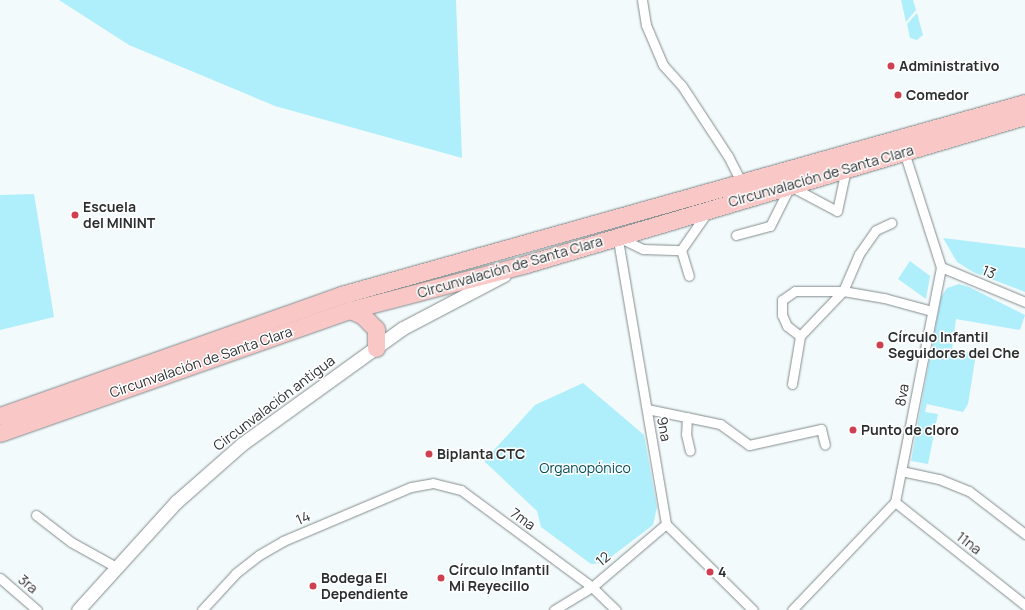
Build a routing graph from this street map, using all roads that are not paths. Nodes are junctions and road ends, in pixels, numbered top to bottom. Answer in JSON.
{"nodes":[{"id":1,"x":642,"y":0,"type":"edge"},
{"id":2,"x":1025,"y":103,"type":"edge"},
{"id":3,"x":1025,"y":116,"type":"edge"},
{"id":4,"x":904,"y":152,"type":"junction"},
{"id":5,"x":846,"y":169,"type":"junction"},
{"id":6,"x":741,"y":182,"type":"junction"},
{"id":7,"x":790,"y":186,"type":"junction"},
{"id":8,"x":708,"y":210,"type":"junction"},
{"id":9,"x":614,"y":217,"type":"junction"},
{"id":10,"x":891,"y":223,"type":"dead end"},
{"id":11,"x":736,"y":235,"type":"dead end"},
{"id":12,"x":618,"y":236,"type":"junction"},
{"id":13,"x":681,"y":250,"type":"junction"},
{"id":14,"x":523,"y":265,"type":"junction"},
{"id":15,"x":941,"y":268,"type":"junction"},
{"id":16,"x":688,"y":276,"type":"dead end"},
{"id":17,"x":843,"y":291,"type":"junction"},
{"id":18,"x":1025,"y":302,"type":"edge"},
{"id":19,"x":350,"y":310,"type":"junction"},
{"id":20,"x":932,"y":311,"type":"junction"},
{"id":21,"x":800,"y":336,"type":"junction"},
{"id":22,"x":376,"y":348,"type":"junction"},
{"id":23,"x":792,"y":384,"type":"dead end"},
{"id":24,"x":647,"y":409,"type":"junction"},
{"id":25,"x":0,"y":416,"type":"edge"},
{"id":26,"x":687,"y":417,"type":"junction"},
{"id":27,"x":0,"y":432,"type":"edge"},
{"id":28,"x":825,"y":445,"type":"dead end"},
{"id":29,"x":690,"y":451,"type":"dead end"},
{"id":30,"x":901,"y":471,"type":"junction"},
{"id":31,"x":433,"y":483,"type":"joint"},
{"id":32,"x":895,"y":502,"type":"junction"},
{"id":33,"x":36,"y":515,"type":"dead end"},
{"id":34,"x":666,"y":524,"type":"junction"},
{"id":35,"x":1025,"y":534,"type":"edge"},
{"id":36,"x":116,"y":567,"type":"junction"},
{"id":37,"x":0,"y":578,"type":"edge"},
{"id":38,"x":592,"y":586,"type":"junction"},
{"id":39,"x":1025,"y":605,"type":"edge"},
{"id":40,"x":38,"y":610,"type":"edge"},
{"id":41,"x":78,"y":610,"type":"edge"},
{"id":42,"x":202,"y":610,"type":"edge"},
{"id":43,"x":554,"y":610,"type":"edge"},
{"id":44,"x":616,"y":610,"type":"edge"},
{"id":45,"x":753,"y":610,"type":"edge"},
{"id":46,"x":792,"y":610,"type":"edge"}],
"edges":[{"from":1,"to":6,"type":"street"},
{"from":2,"to":6,"type":"highway","name":"Circunvalación de Santa Clara"},
{"from":3,"to":4,"type":"highway","name":"Circunvalación de Santa Clara"},
{"from":4,"to":5,"type":"highway","name":"Circunvalación de Santa Clara"},
{"from":4,"to":15,"type":"street","name":"8va"},
{"from":5,"to":7,"type":"highway","name":"Circunvalación de Santa Clara"},
{"from":5,"to":7,"type":"street"},
{"from":6,"to":9,"type":"highway","name":"Circunvalación de Santa Clara"},
{"from":7,"to":8,"type":"highway","name":"Circunvalación de Santa Clara"},
{"from":7,"to":11,"type":"street"},
{"from":8,"to":12,"type":"highway","name":"Circunvalación de Santa Clara"},
{"from":8,"to":13,"type":"street"},
{"from":9,"to":12,"type":"street","name":"9na"},
{"from":9,"to":25,"type":"highway","name":"Circunvalación de Santa Clara"},
{"from":10,"to":17,"type":"street"},
{"from":12,"to":13,"type":"street"},
{"from":12,"to":14,"type":"highway","name":"Circunvalación de Santa Clara"},
{"from":12,"to":24,"type":"street","name":"9na"},
{"from":13,"to":16,"type":"street"},
{"from":14,"to":19,"type":"highway","name":"Circunvalación de Santa Clara"},
{"from":14,"to":22,"type":"street","name":"Circunvalación antigua"},
{"from":15,"to":18,"type":"street","name":"13"},
{"from":15,"to":20,"type":"street","name":"8va"},
{"from":17,"to":20,"type":"street"},
{"from":17,"to":21,"type":"street"},
{"from":17,"to":21,"type":"street"},
{"from":19,"to":22,"type":"highway"},
{"from":19,"to":27,"type":"highway","name":"Circunvalación de Santa Clara"},
{"from":20,"to":30,"type":"street","name":"8va"},
{"from":21,"to":23,"type":"street"},
{"from":22,"to":36,"type":"street","name":"Circunvalación antigua"},
{"from":24,"to":26,"type":"street"},
{"from":24,"to":34,"type":"street","name":"9na"},
{"from":26,"to":28,"type":"street"},
{"from":26,"to":29,"type":"street"},
{"from":30,"to":32,"type":"street","name":"8va"},
{"from":30,"to":35,"type":"street"},
{"from":31,"to":38,"type":"street","name":"7ma"},
{"from":31,"to":42,"type":"street","name":"14"},
{"from":32,"to":39,"type":"street","name":"11na"},
{"from":32,"to":46,"type":"street"},
{"from":33,"to":36,"type":"street"},
{"from":34,"to":38,"type":"street","name":"12"},
{"from":34,"to":45,"type":"street"},
{"from":36,"to":41,"type":"street","name":"Circunvalación antigua"},
{"from":37,"to":40,"type":"street","name":"3ra"},
{"from":38,"to":43,"type":"street","name":"12"},
{"from":38,"to":44,"type":"street","name":"7ma"}]}
